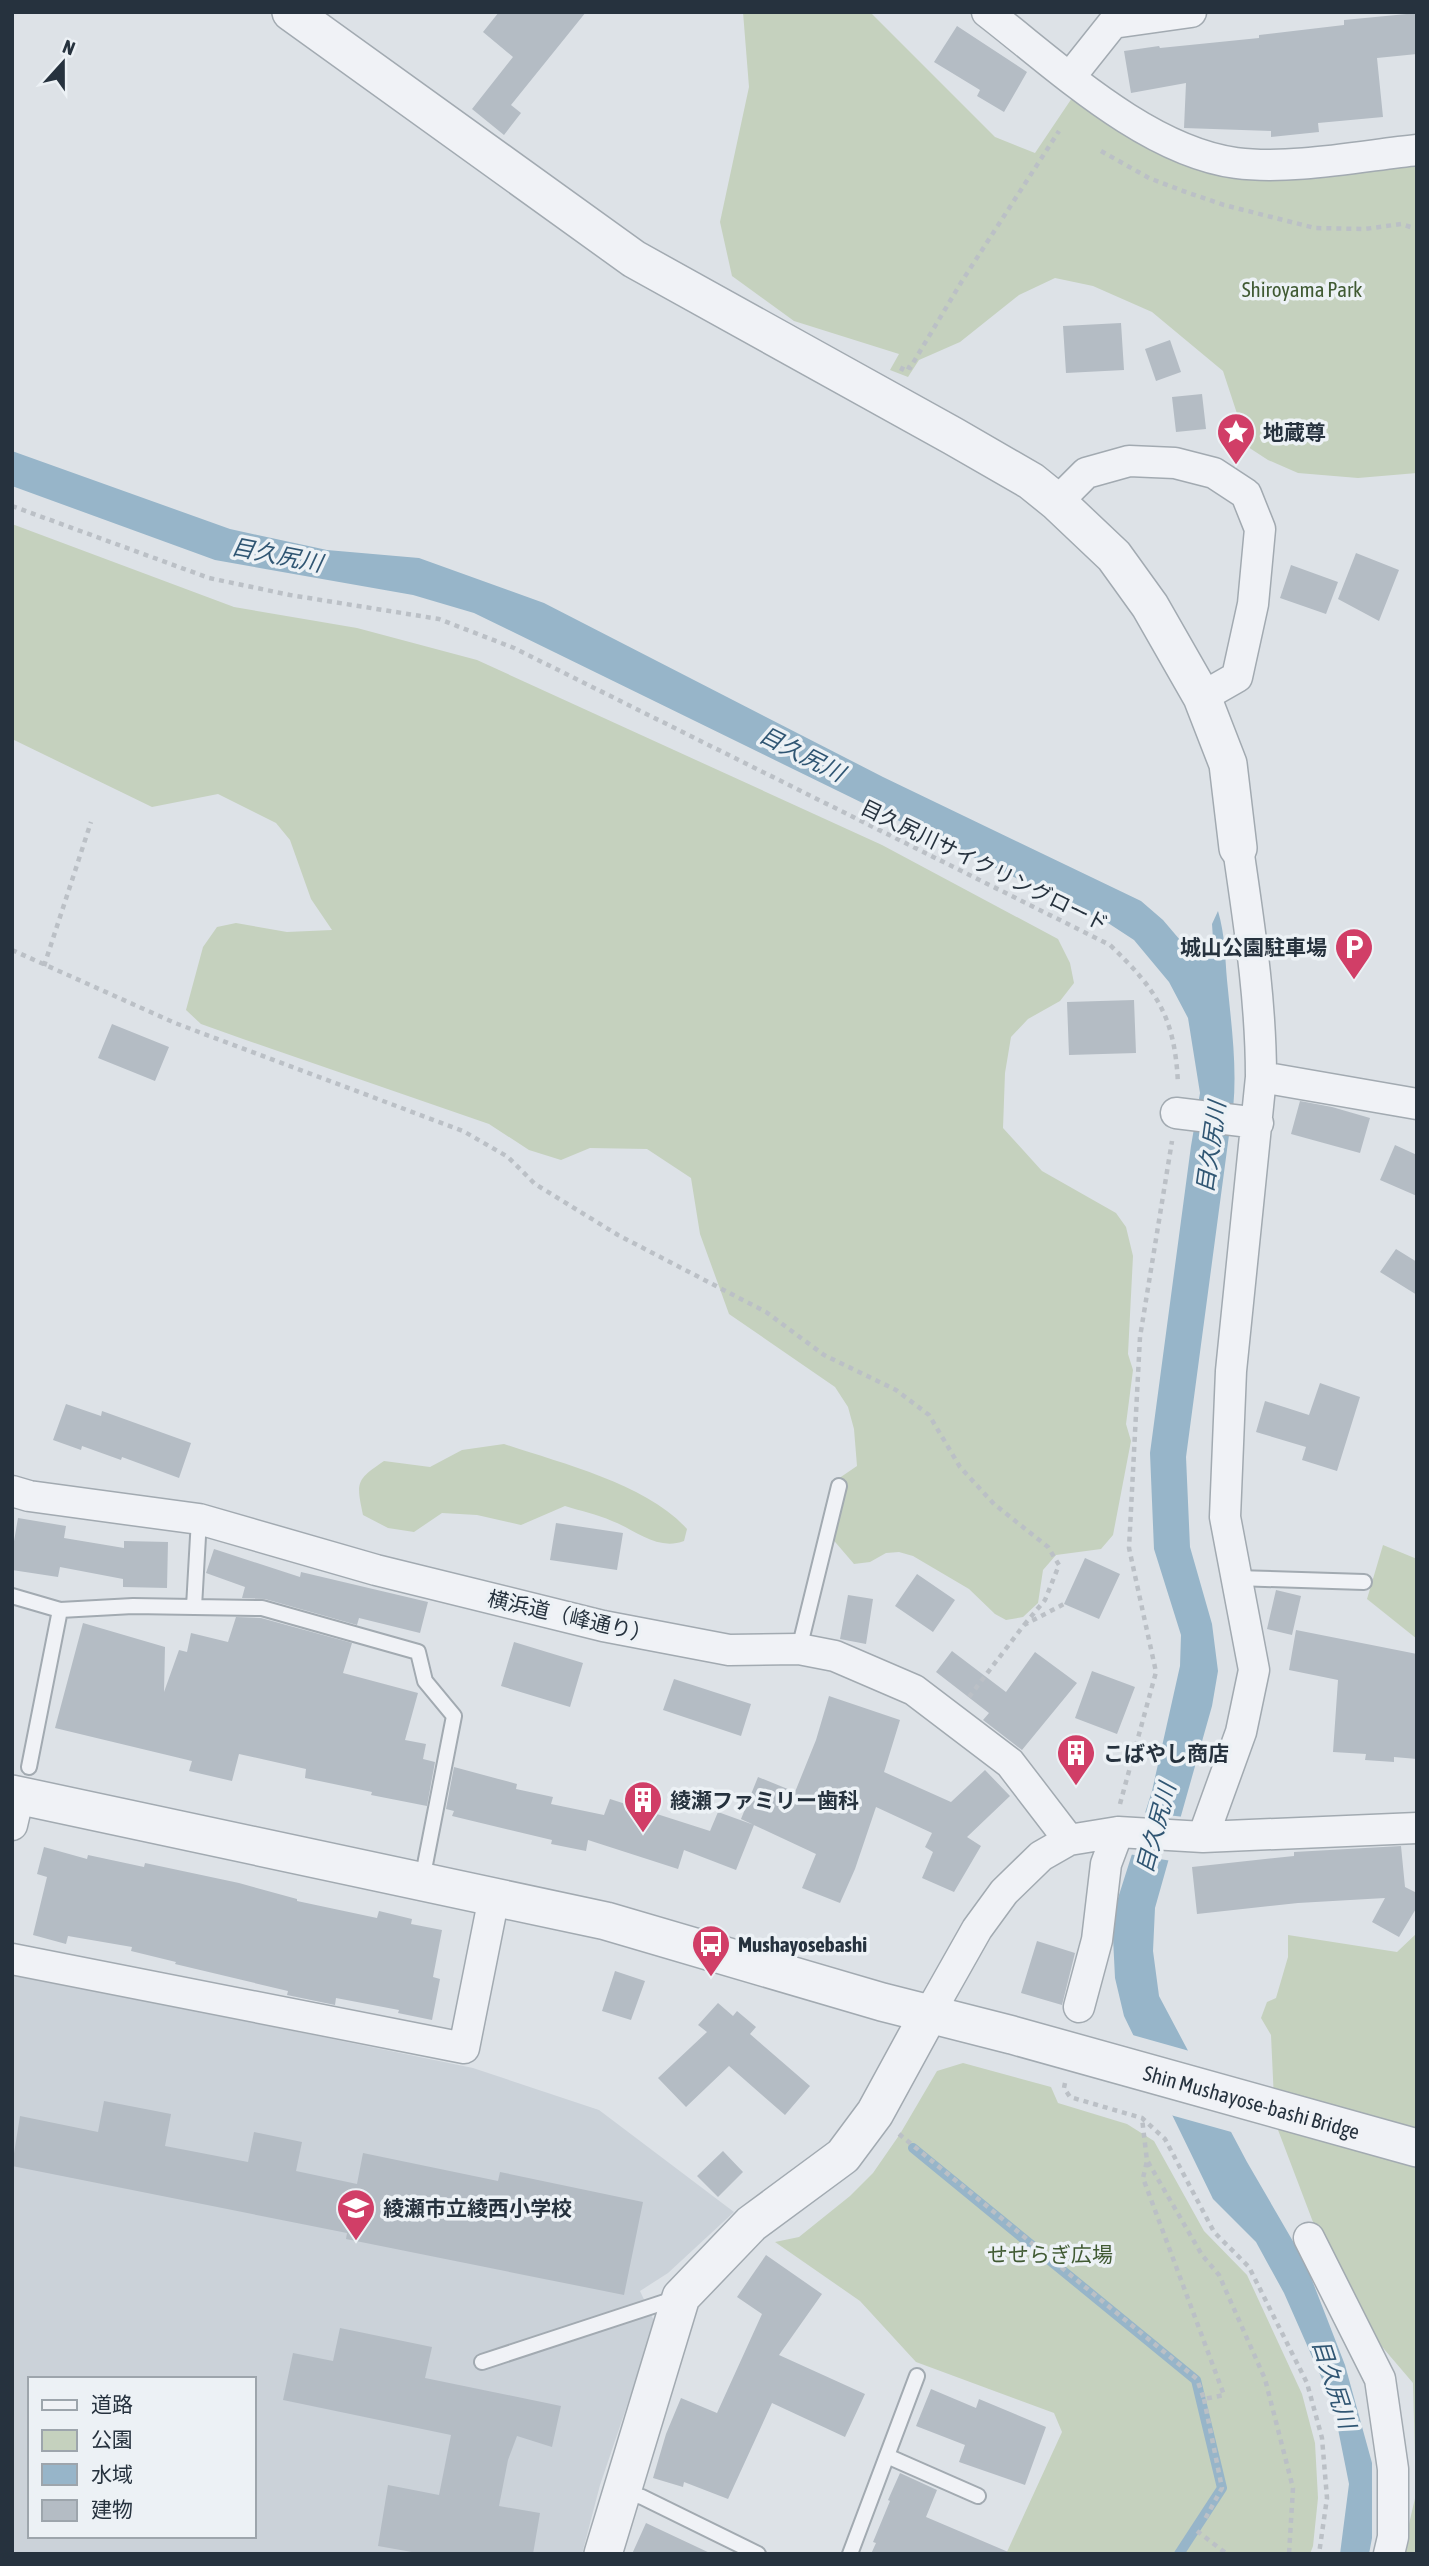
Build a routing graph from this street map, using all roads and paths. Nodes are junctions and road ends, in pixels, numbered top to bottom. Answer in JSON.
{"nodes":[{"id":1,"x":291,"y":12,"type":"edge"},
{"id":2,"x":987,"y":12,"type":"edge"},
{"id":3,"x":1191,"y":12,"type":"edge"},
{"id":4,"x":1070,"y":77,"type":"junction"},
{"id":5,"x":1059,"y":131,"type":"dead end"},
{"id":6,"x":1417,"y":150,"type":"edge"},
{"id":7,"x":1101,"y":151,"type":"dead end"},
{"id":8,"x":1417,"y":229,"type":"edge"},
{"id":9,"x":898,"y":375,"type":"dead end"},
{"id":10,"x":1057,"y":502,"type":"junction"},
{"id":11,"x":12,"y":506,"type":"edge"},
{"id":12,"x":1202,"y":697,"type":"junction"},
{"id":13,"x":91,"y":822,"type":"dead end"},
{"id":14,"x":1238,"y":848,"type":"joint"},
{"id":15,"x":12,"y":950,"type":"edge"},
{"id":16,"x":44,"y":966,"type":"junction"},
{"id":17,"x":1261,"y":1077,"type":"junction"},
{"id":18,"x":1417,"y":1103,"type":"edge"},
{"id":19,"x":1181,"y":1114,"type":"junction"},
{"id":20,"x":1250,"y":1122,"type":"junction"},
{"id":21,"x":839,"y":1486,"type":"dead end"},
{"id":22,"x":12,"y":1491,"type":"edge"},
{"id":23,"x":200,"y":1519,"type":"junction"},
{"id":24,"x":1236,"y":1578,"type":"junction"},
{"id":25,"x":1364,"y":1582,"type":"dead end"},
{"id":26,"x":12,"y":1595,"type":"edge"},
{"id":27,"x":1064,"y":1604,"type":"dead end"},
{"id":28,"x":194,"y":1607,"type":"junction"},
{"id":29,"x":60,"y":1611,"type":"junction"},
{"id":30,"x":1024,"y":1625,"type":"junction"},
{"id":31,"x":799,"y":1648,"type":"junction"},
{"id":32,"x":952,"y":1719,"type":"junction"},
{"id":33,"x":18,"y":1795,"type":"edge"},
{"id":34,"x":1121,"y":1824,"type":"junction"},
{"id":35,"x":1417,"y":1828,"type":"edge"},
{"id":36,"x":1195,"y":1836,"type":"junction"},
{"id":37,"x":1069,"y":1840,"type":"junction"},
{"id":38,"x":422,"y":1880,"type":"junction"},
{"id":39,"x":494,"y":1896,"type":"junction"},
{"id":40,"x":12,"y":1959,"type":"edge"},
{"id":41,"x":1079,"y":2007,"type":"dead end"},
{"id":42,"x":929,"y":2014,"type":"junction"},
{"id":43,"x":1077,"y":2067,"type":"junction"},
{"id":44,"x":1142,"y":2118,"type":"junction"},
{"id":45,"x":894,"y":2130,"type":"dead end"},
{"id":46,"x":1417,"y":2148,"type":"edge"},
{"id":47,"x":1147,"y":2161,"type":"junction"},
{"id":48,"x":1309,"y":2238,"type":"dead end"},
{"id":49,"x":681,"y":2297,"type":"junction"},
{"id":50,"x":482,"y":2362,"type":"dead end"},
{"id":51,"x":917,"y":2376,"type":"dead end"},
{"id":52,"x":1203,"y":2399,"type":"junction"},
{"id":53,"x":887,"y":2456,"type":"junction"},
{"id":54,"x":621,"y":2491,"type":"junction"},
{"id":55,"x":978,"y":2496,"type":"dead end"},
{"id":56,"x":1205,"y":2519,"type":"dead end"},
{"id":57,"x":1197,"y":2531,"type":"dead end"},
{"id":58,"x":603,"y":2554,"type":"edge"},
{"id":59,"x":758,"y":2554,"type":"edge"},
{"id":60,"x":850,"y":2554,"type":"edge"},
{"id":61,"x":1227,"y":2554,"type":"edge"},
{"id":62,"x":1289,"y":2554,"type":"edge"},
{"id":63,"x":1319,"y":2554,"type":"edge"},
{"id":64,"x":1390,"y":2554,"type":"edge"}],
"edges":[{"from":1,"to":10,"type":"street"},
{"from":2,"to":4,"type":"street"},
{"from":3,"to":4,"type":"street"},
{"from":4,"to":6,"type":"street"},
{"from":5,"to":9,"type":"path"},
{"from":7,"to":8,"type":"path"},
{"from":10,"to":12,"type":"street"},
{"from":10,"to":12,"type":"street"},
{"from":11,"to":19,"type":"path","name":"目久尻川サイクリングロード"},
{"from":12,"to":14,"type":"street"},
{"from":13,"to":16,"type":"path"},
{"from":14,"to":17,"type":"street"},
{"from":15,"to":16,"type":"path"},
{"from":16,"to":30,"type":"path"},
{"from":17,"to":18,"type":"street"},
{"from":17,"to":20,"type":"street"},
{"from":19,"to":20,"type":"street"},
{"from":19,"to":34,"type":"path","name":"目久尻川サイクリングロード"},
{"from":20,"to":24,"type":"street"},
{"from":21,"to":31,"type":"lane"},
{"from":22,"to":23,"type":"street","name":"横浜道（峰通り）"},
{"from":23,"to":28,"type":"lane"},
{"from":23,"to":31,"type":"street","name":"横浜道（峰通り）"},
{"from":24,"to":25,"type":"lane"},
{"from":24,"to":36,"type":"street"},
{"from":26,"to":29,"type":"lane"},
{"from":27,"to":30,"type":"path"},
{"from":28,"to":29,"type":"lane"},
{"from":28,"to":38,"type":"lane"},
{"from":29,"to":33,"type":"lane"},
{"from":30,"to":32,"type":"path"},
{"from":31,"to":32,"type":"street","name":"横浜道（峰通り）"},
{"from":32,"to":37,"type":"street","name":"横浜道（峰通り）"},
{"from":33,"to":38,"type":"street","name":"Shin Mushayose-bashi Bridge"},
{"from":34,"to":36,"type":"street"},
{"from":34,"to":37,"type":"street"},
{"from":34,"to":41,"type":"street"},
{"from":35,"to":36,"type":"street"},
{"from":37,"to":42,"type":"street"},
{"from":38,"to":39,"type":"street","name":"Shin Mushayose-bashi Bridge"},
{"from":39,"to":40,"type":"street"},
{"from":39,"to":42,"type":"street","name":"Shin Mushayose-bashi Bridge"},
{"from":42,"to":43,"type":"street","name":"Shin Mushayose-bashi Bridge"},
{"from":42,"to":49,"type":"street"},
{"from":43,"to":44,"type":"path"},
{"from":43,"to":46,"type":"street","name":"Shin Mushayose-bashi Bridge"},
{"from":44,"to":47,"type":"path"},
{"from":44,"to":63,"type":"path"},
{"from":45,"to":52,"type":"path"},
{"from":47,"to":52,"type":"path"},
{"from":47,"to":62,"type":"path"},
{"from":48,"to":64,"type":"street"},
{"from":49,"to":50,"type":"lane"},
{"from":49,"to":54,"type":"street"},
{"from":51,"to":53,"type":"lane"},
{"from":52,"to":56,"type":"path"},
{"from":53,"to":55,"type":"lane"},
{"from":53,"to":60,"type":"lane"},
{"from":54,"to":58,"type":"street"},
{"from":54,"to":59,"type":"lane"},
{"from":57,"to":61,"type":"path"}]}
